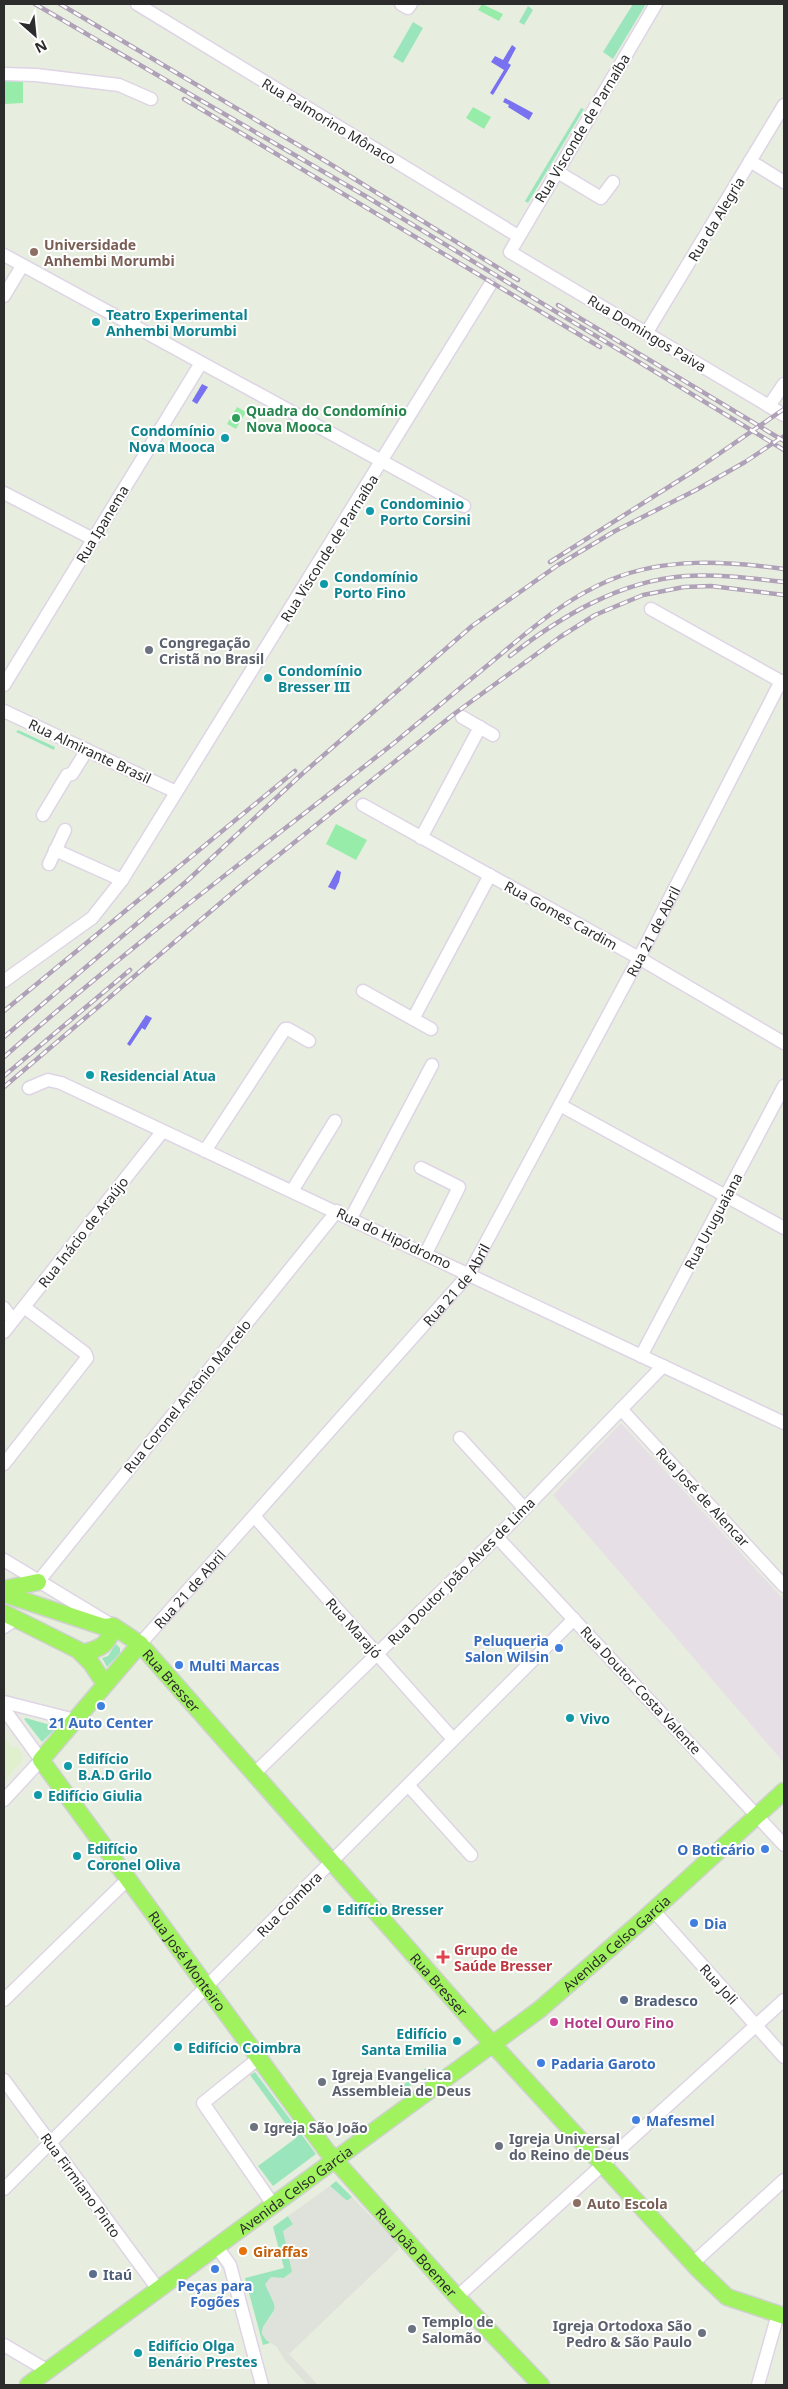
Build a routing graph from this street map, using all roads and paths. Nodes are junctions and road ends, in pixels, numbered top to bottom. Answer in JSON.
{"nodes":[{"id":1,"x":139,"y":4,"type":"edge"},
{"id":2,"x":656,"y":4,"type":"edge"},
{"id":3,"x":4,"y":74,"type":"edge"},
{"id":4,"x":151,"y":98,"type":"dead end"},
{"id":5,"x":784,"y":105,"type":"edge"},
{"id":6,"x":750,"y":161,"type":"junction"},
{"id":7,"x":556,"y":171,"type":"junction"},
{"id":8,"x":613,"y":182,"type":"dead end"},
{"id":9,"x":784,"y":182,"type":"edge"},
{"id":10,"x":518,"y":236,"type":"junction"},
{"id":11,"x":510,"y":252,"type":"joint"},
{"id":12,"x":4,"y":255,"type":"edge"},
{"id":13,"x":22,"y":266,"type":"junction"},
{"id":14,"x":490,"y":285,"type":"dead end"},
{"id":15,"x":4,"y":296,"type":"edge"},
{"id":16,"x":646,"y":332,"type":"junction"},
{"id":17,"x":200,"y":363,"type":"junction"},
{"id":18,"x":784,"y":384,"type":"edge"},
{"id":19,"x":770,"y":406,"type":"junction"},
{"id":20,"x":784,"y":415,"type":"edge"},
{"id":21,"x":383,"y":462,"type":"junction"},
{"id":22,"x":4,"y":493,"type":"edge"},
{"id":23,"x":464,"y":506,"type":"dead end"},
{"id":24,"x":93,"y":539,"type":"junction"},
{"id":25,"x":651,"y":609,"type":"dead end"},
{"id":26,"x":782,"y":682,"type":"edge"},
{"id":27,"x":4,"y":685,"type":"edge"},
{"id":28,"x":4,"y":711,"type":"edge"},
{"id":29,"x":462,"y":717,"type":"dead end"},
{"id":30,"x":480,"y":727,"type":"junction"},
{"id":31,"x":493,"y":735,"type":"dead end"},
{"id":32,"x":87,"y":750,"type":"junction"},
{"id":33,"x":176,"y":792,"type":"junction"},
{"id":34,"x":363,"y":805,"type":"dead end"},
{"id":35,"x":43,"y":815,"type":"dead end"},
{"id":36,"x":65,"y":830,"type":"dead end"},
{"id":37,"x":421,"y":838,"type":"junction"},
{"id":38,"x":55,"y":850,"type":"junction"},
{"id":39,"x":48,"y":864,"type":"dead end"},
{"id":40,"x":490,"y":875,"type":"junction"},
{"id":41,"x":122,"y":880,"type":"junction"},
{"id":42,"x":639,"y":958,"type":"junction"},
{"id":43,"x":4,"y":981,"type":"edge"},
{"id":44,"x":363,"y":991,"type":"dead end"},
{"id":45,"x":413,"y":1019,"type":"junction"},
{"id":46,"x":431,"y":1029,"type":"dead end"},
{"id":47,"x":309,"y":1041,"type":"dead end"},
{"id":48,"x":784,"y":1043,"type":"edge"},
{"id":49,"x":432,"y":1065,"type":"dead end"},
{"id":50,"x":784,"y":1086,"type":"edge"},
{"id":51,"x":29,"y":1088,"type":"dead end"},
{"id":52,"x":560,"y":1105,"type":"junction"},
{"id":53,"x":335,"y":1121,"type":"dead end"},
{"id":54,"x":162,"y":1132,"type":"junction"},
{"id":55,"x":205,"y":1152,"type":"junction"},
{"id":56,"x":421,"y":1168,"type":"dead end"},
{"id":57,"x":292,"y":1191,"type":"junction"},
{"id":58,"x":726,"y":1196,"type":"junction"},
{"id":59,"x":337,"y":1211,"type":"junction"},
{"id":60,"x":351,"y":1218,"type":"junction"},
{"id":61,"x":784,"y":1228,"type":"edge"},
{"id":62,"x":426,"y":1253,"type":"junction"},
{"id":63,"x":469,"y":1274,"type":"junction"},
{"id":64,"x":24,"y":1307,"type":"junction"},
{"id":65,"x":4,"y":1308,"type":"edge"},
{"id":66,"x":14,"y":1320,"type":"junction"},
{"id":67,"x":4,"y":1332,"type":"edge"},
{"id":68,"x":642,"y":1356,"type":"junction"},
{"id":69,"x":663,"y":1366,"type":"junction"},
{"id":70,"x":621,"y":1409,"type":"junction"},
{"id":71,"x":784,"y":1423,"type":"edge"},
{"id":72,"x":460,"y":1438,"type":"dead end"},
{"id":73,"x":4,"y":1464,"type":"edge"},
{"id":74,"x":524,"y":1508,"type":"junction"},
{"id":75,"x":254,"y":1516,"type":"junction"},
{"id":76,"x":497,"y":1536,"type":"junction"},
{"id":77,"x":4,"y":1560,"type":"edge"},
{"id":78,"x":38,"y":1582,"type":"junction"},
{"id":79,"x":784,"y":1586,"type":"edge"},
{"id":80,"x":4,"y":1589,"type":"edge"},
{"id":81,"x":4,"y":1594,"type":"edge"},
{"id":82,"x":574,"y":1619,"type":"junction"},
{"id":83,"x":8,"y":1620,"type":"edge"},
{"id":84,"x":113,"y":1626,"type":"junction"},
{"id":85,"x":140,"y":1644,"type":"junction"},
{"id":86,"x":82,"y":1653,"type":"junction"},
{"id":87,"x":378,"y":1654,"type":"junction"},
{"id":88,"x":105,"y":1684,"type":"junction"},
{"id":89,"x":4,"y":1702,"type":"edge"},
{"id":90,"x":4,"y":1709,"type":"edge"},
{"id":91,"x":75,"y":1720,"type":"junction"},
{"id":92,"x":453,"y":1740,"type":"junction"},
{"id":93,"x":41,"y":1760,"type":"junction"},
{"id":94,"x":255,"y":1773,"type":"junction"},
{"id":95,"x":408,"y":1785,"type":"junction"},
{"id":96,"x":784,"y":1791,"type":"edge"},
{"id":97,"x":4,"y":1800,"type":"edge"},
{"id":98,"x":758,"y":1816,"type":"junction"},
{"id":99,"x":784,"y":1845,"type":"edge"},
{"id":100,"x":471,"y":1855,"type":"dead end"},
{"id":101,"x":331,"y":1861,"type":"junction"},
{"id":102,"x":128,"y":1879,"type":"junction"},
{"id":103,"x":654,"y":1911,"type":"junction"},
{"id":104,"x":206,"y":1986,"type":"junction"},
{"id":105,"x":4,"y":2000,"type":"edge"},
{"id":106,"x":784,"y":2000,"type":"edge"},
{"id":107,"x":756,"y":2026,"type":"junction"},
{"id":108,"x":494,"y":2045,"type":"junction"},
{"id":109,"x":784,"y":2057,"type":"edge"},
{"id":110,"x":259,"y":2058,"type":"junction"},
{"id":111,"x":4,"y":2080,"type":"edge"},
{"id":112,"x":50,"y":2142,"type":"junction"},
{"id":113,"x":336,"y":2161,"type":"junction"},
{"id":114,"x":603,"y":2165,"type":"junction"},
{"id":115,"x":784,"y":2180,"type":"edge"},
{"id":116,"x":4,"y":2189,"type":"edge"},
{"id":117,"x":274,"y":2206,"type":"junction"},
{"id":118,"x":217,"y":2247,"type":"junction"},
{"id":119,"x":693,"y":2262,"type":"junction"},
{"id":120,"x":158,"y":2289,"type":"junction"},
{"id":121,"x":457,"y":2297,"type":"junction"},
{"id":122,"x":781,"y":2315,"type":"edge"},
{"id":123,"x":4,"y":2345,"type":"edge"},
{"id":124,"x":48,"y":2371,"type":"junction"},
{"id":125,"x":28,"y":2385,"type":"edge"},
{"id":126,"x":262,"y":2385,"type":"edge"},
{"id":127,"x":541,"y":2385,"type":"edge"},
{"id":128,"x":758,"y":2385,"type":"edge"}],
"edges":[{"from":1,"to":10,"type":"street","name":"Rua Palmorino Mônaco"},
{"from":2,"to":7,"type":"street","name":"Rua Visconde de Parnaíba"},
{"from":3,"to":4,"type":"street"},
{"from":5,"to":6,"type":"street","name":"Rua da Alegria"},
{"from":6,"to":9,"type":"street"},
{"from":6,"to":16,"type":"street","name":"Rua da Alegria"},
{"from":7,"to":8,"type":"street"},
{"from":7,"to":10,"type":"street","name":"Rua Visconde de Parnaíba"},
{"from":10,"to":11,"type":"street","name":"Rua Visconde de Parnaíba"},
{"from":11,"to":16,"type":"street","name":"Rua Domingos Paiva"},
{"from":12,"to":13,"type":"street"},
{"from":13,"to":15,"type":"street"},
{"from":13,"to":17,"type":"street"},
{"from":14,"to":21,"type":"street","name":"Rua Visconde de Parnaíba"},
{"from":16,"to":19,"type":"street","name":"Rua Domingos Paiva"},
{"from":17,"to":21,"type":"street"},
{"from":17,"to":24,"type":"street","name":"Rua Ipanema"},
{"from":18,"to":19,"type":"street"},
{"from":19,"to":20,"type":"street","name":"Rua Domingos Paiva"},
{"from":21,"to":23,"type":"street"},
{"from":21,"to":33,"type":"street","name":"Rua Visconde de Parnaíba"},
{"from":22,"to":24,"type":"street"},
{"from":24,"to":27,"type":"street","name":"Rua Ipanema"},
{"from":25,"to":26,"type":"street"},
{"from":26,"to":42,"type":"street","name":"Rua 21 de Abril"},
{"from":28,"to":32,"type":"street","name":"Rua Almirante Brasil"},
{"from":29,"to":30,"type":"street"},
{"from":30,"to":31,"type":"street"},
{"from":30,"to":37,"type":"street"},
{"from":32,"to":33,"type":"street","name":"Rua Almirante Brasil"},
{"from":32,"to":35,"type":"street"},
{"from":33,"to":41,"type":"street","name":"Rua Visconde de Parnaíba"},
{"from":34,"to":37,"type":"street","name":"Rua Gomes Cardim"},
{"from":36,"to":38,"type":"street"},
{"from":37,"to":40,"type":"street","name":"Rua Gomes Cardim"},
{"from":38,"to":39,"type":"street"},
{"from":38,"to":41,"type":"street"},
{"from":40,"to":42,"type":"street","name":"Rua Gomes Cardim"},
{"from":40,"to":45,"type":"street"},
{"from":41,"to":43,"type":"street","name":"Rua Visconde de Parnaíba"},
{"from":42,"to":48,"type":"street","name":"Rua Gomes Cardim"},
{"from":42,"to":52,"type":"street","name":"Rua 21 de Abril"},
{"from":44,"to":45,"type":"street"},
{"from":45,"to":46,"type":"street"},
{"from":47,"to":55,"type":"street"},
{"from":49,"to":60,"type":"street"},
{"from":50,"to":58,"type":"street","name":"Rua Uruguaiana"},
{"from":51,"to":54,"type":"street","name":"Rua do Hipódromo"},
{"from":52,"to":58,"type":"street"},
{"from":52,"to":63,"type":"street","name":"Rua 21 de Abril"},
{"from":53,"to":57,"type":"street"},
{"from":54,"to":55,"type":"street","name":"Rua do Hipódromo"},
{"from":54,"to":64,"type":"street","name":"Rua Inácio de Araújo"},
{"from":55,"to":57,"type":"street","name":"Rua do Hipódromo"},
{"from":56,"to":62,"type":"street"},
{"from":57,"to":59,"type":"street","name":"Rua do Hipódromo"},
{"from":58,"to":61,"type":"street"},
{"from":58,"to":68,"type":"street","name":"Rua Uruguaiana"},
{"from":59,"to":60,"type":"street","name":"Rua do Hipódromo"},
{"from":59,"to":78,"type":"street","name":"Rua Coronel Antônio Marcelo"},
{"from":60,"to":62,"type":"street","name":"Rua do Hipódromo"},
{"from":62,"to":63,"type":"street","name":"Rua do Hipódromo"},
{"from":63,"to":68,"type":"street","name":"Rua do Hipódromo"},
{"from":63,"to":75,"type":"street","name":"Rua 21 de Abril"},
{"from":64,"to":66,"type":"street","name":"Rua Inácio de Araújo"},
{"from":64,"to":73,"type":"street"},
{"from":65,"to":66,"type":"street"},
{"from":66,"to":67,"type":"street","name":"Rua Inácio de Araújo"},
{"from":68,"to":69,"type":"street","name":"Rua do Hipódromo"},
{"from":69,"to":70,"type":"street","name":"Rua Doutor João Alves de Lima"},
{"from":69,"to":71,"type":"street","name":"Rua do Hipódromo"},
{"from":70,"to":74,"type":"street","name":"Rua Doutor João Alves de Lima"},
{"from":70,"to":79,"type":"street","name":"Rua José de Alencar"},
{"from":72,"to":74,"type":"street"},
{"from":74,"to":76,"type":"street","name":"Rua Doutor João Alves de Lima"},
{"from":75,"to":85,"type":"street","name":"Rua 21 de Abril"},
{"from":75,"to":87,"type":"street","name":"Rua Marajó"},
{"from":76,"to":82,"type":"street","name":"Rua Doutor Costa Valente"},
{"from":76,"to":87,"type":"street","name":"Rua Doutor João Alves de Lima"},
{"from":77,"to":78,"type":"street","name":"Rua Bresser"},
{"from":78,"to":80,"type":"main road"},
{"from":78,"to":84,"type":"street","name":"Rua Bresser"},
{"from":81,"to":84,"type":"main road","name":"Rua Bresser"},
{"from":82,"to":92,"type":"street","name":"Rua Coimbra"},
{"from":82,"to":98,"type":"street","name":"Rua Doutor Costa Valente"},
{"from":83,"to":86,"type":"main road"},
{"from":84,"to":85,"type":"main road","name":"Rua Bresser"},
{"from":84,"to":86,"type":"main road"},
{"from":85,"to":88,"type":"main road","name":"Rua 21 de Abril"},
{"from":85,"to":94,"type":"main road","name":"Rua Bresser"},
{"from":86,"to":88,"type":"main road"},
{"from":87,"to":92,"type":"street","name":"Rua Marajó"},
{"from":87,"to":94,"type":"street","name":"Rua Doutor João Alves de Lima"},
{"from":88,"to":91,"type":"main road","name":"Rua 21 de Abril"},
{"from":89,"to":91,"type":"street"},
{"from":90,"to":93,"type":"street"},
{"from":91,"to":93,"type":"main road","name":"Rua 21 de Abril"},
{"from":92,"to":95,"type":"street","name":"Rua Coimbra"},
{"from":93,"to":97,"type":"street","name":"Rua 21 de Abril"},
{"from":93,"to":102,"type":"main road","name":"Rua José Monteiro"},
{"from":94,"to":101,"type":"main road","name":"Rua Bresser"},
{"from":95,"to":100,"type":"street"},
{"from":95,"to":101,"type":"street","name":"Rua Coimbra"},
{"from":96,"to":98,"type":"main road","name":"Avenida Celso Garcia"},
{"from":98,"to":99,"type":"street","name":"Rua Doutor Costa Valente"},
{"from":98,"to":103,"type":"main road","name":"Avenida Celso Garcia"},
{"from":101,"to":104,"type":"street","name":"Rua Coimbra"},
{"from":101,"to":108,"type":"main road","name":"Rua Bresser"},
{"from":102,"to":104,"type":"main road","name":"Rua José Monteiro"},
{"from":102,"to":105,"type":"street"},
{"from":103,"to":107,"type":"street","name":"Rua Joli"},
{"from":103,"to":108,"type":"main road","name":"Avenida Celso Garcia"},
{"from":104,"to":110,"type":"main road","name":"Rua José Monteiro"},
{"from":104,"to":112,"type":"street","name":"Rua Coimbra"},
{"from":106,"to":107,"type":"street"},
{"from":107,"to":109,"type":"street","name":"Rua Joli"},
{"from":107,"to":114,"type":"street"},
{"from":108,"to":113,"type":"main road","name":"Avenida Celso Garcia"},
{"from":108,"to":114,"type":"main road","name":"Rua Bresser"},
{"from":110,"to":113,"type":"main road","name":"Rua José Monteiro"},
{"from":110,"to":117,"type":"street"},
{"from":111,"to":112,"type":"street","name":"Rua Firmiano Pinto"},
{"from":112,"to":116,"type":"street","name":"Rua Coimbra"},
{"from":112,"to":120,"type":"street","name":"Rua Firmiano Pinto"},
{"from":113,"to":117,"type":"main road","name":"Avenida Celso Garcia"},
{"from":113,"to":121,"type":"main road","name":"Rua João Boemer"},
{"from":114,"to":119,"type":"main road","name":"Rua Bresser"},
{"from":114,"to":121,"type":"street"},
{"from":115,"to":119,"type":"street"},
{"from":117,"to":118,"type":"main road","name":"Avenida Celso Garcia"},
{"from":118,"to":120,"type":"main road","name":"Avenida Celso Garcia"},
{"from":118,"to":126,"type":"street"},
{"from":119,"to":122,"type":"main road","name":"Rua Bresser"},
{"from":120,"to":124,"type":"main road","name":"Avenida Celso Garcia"},
{"from":121,"to":127,"type":"main road","name":"Rua João Boemer"},
{"from":122,"to":128,"type":"street"},
{"from":123,"to":124,"type":"street"},
{"from":124,"to":125,"type":"main road","name":"Avenida Celso Garcia"}]}
